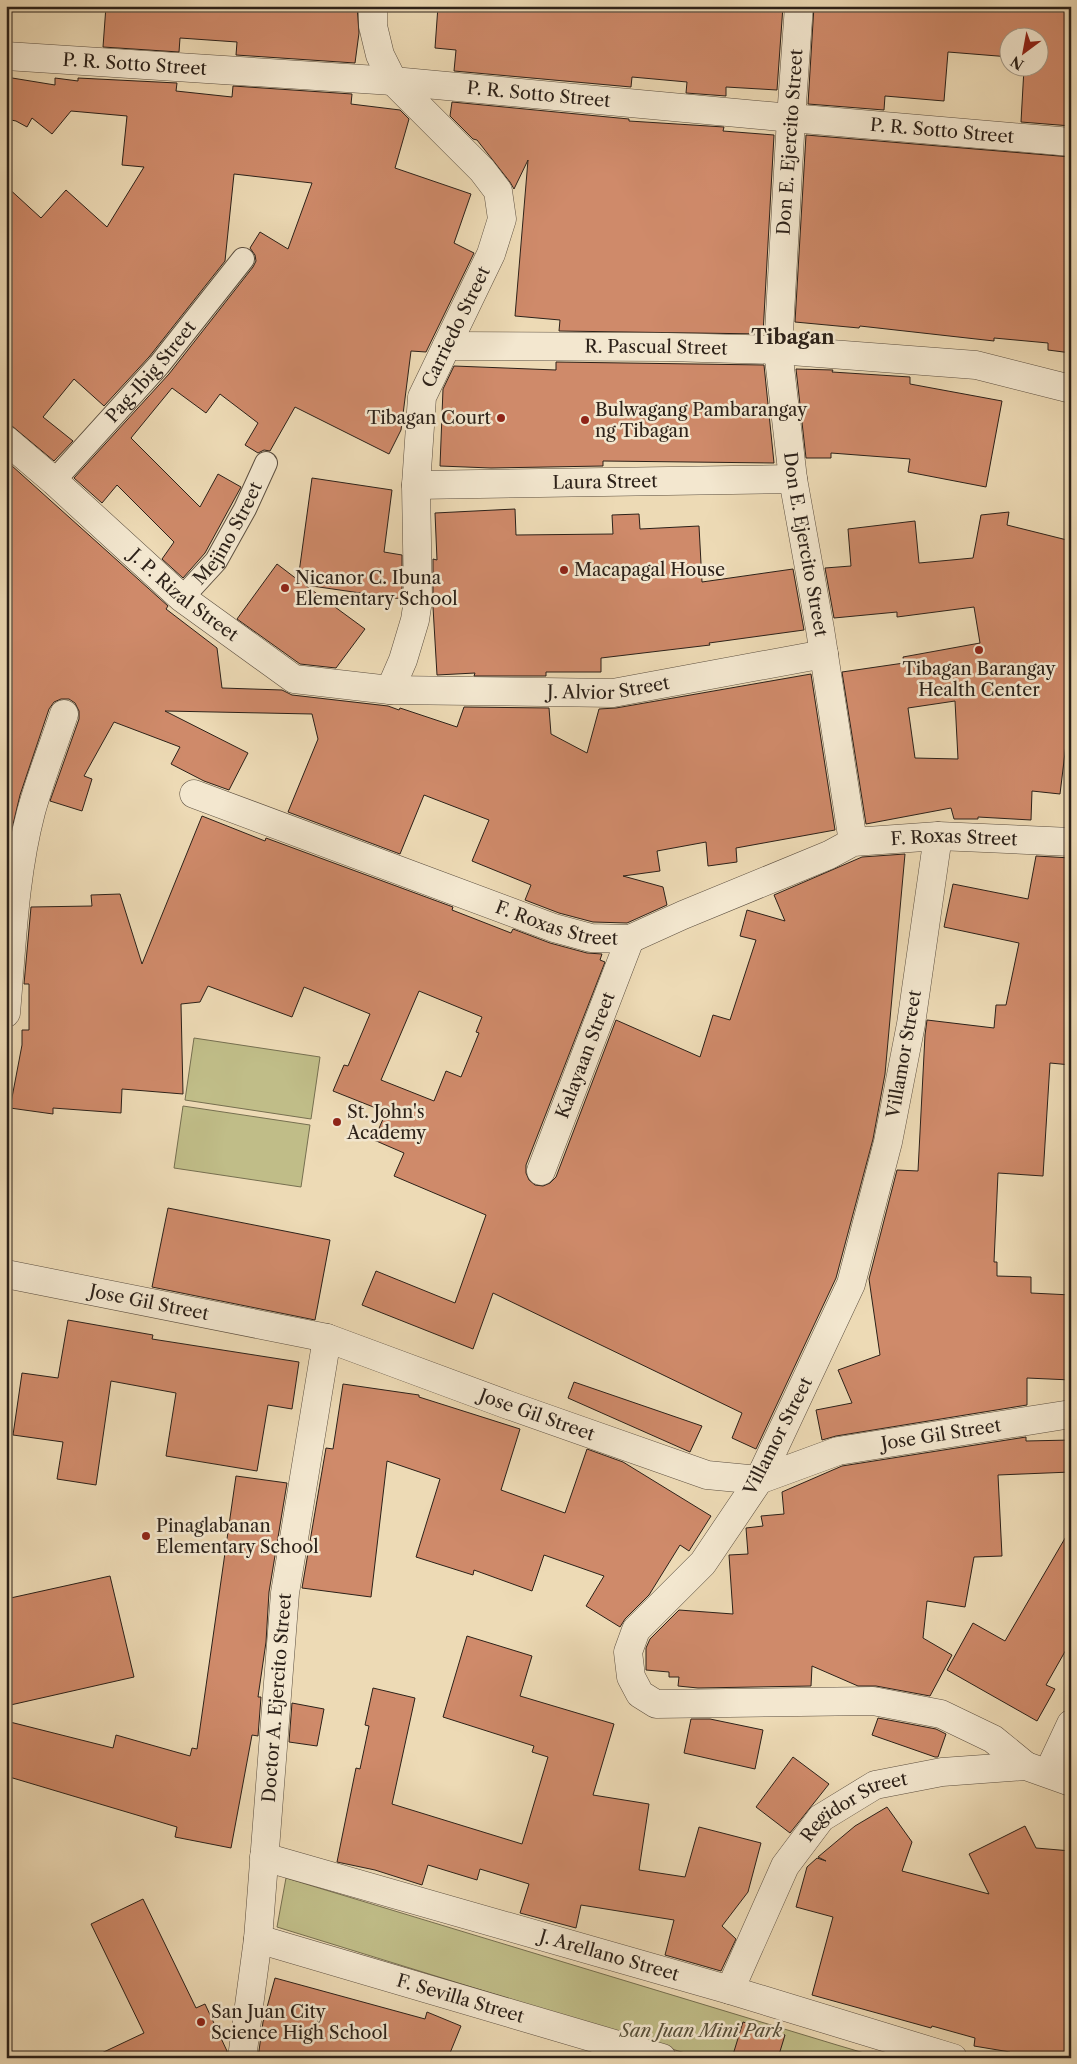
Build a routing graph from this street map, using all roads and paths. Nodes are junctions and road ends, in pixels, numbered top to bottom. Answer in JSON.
{"nodes":[{"id":1,"x":373,"y":6,"type":"edge"},
{"id":2,"x":800,"y":6,"type":"edge"},
{"id":3,"x":6,"y":56,"type":"edge"},
{"id":4,"x":393,"y":81,"type":"junction"},
{"id":5,"x":791,"y":118,"type":"junction"},
{"id":6,"x":1071,"y":142,"type":"edge"},
{"id":7,"x":243,"y":259,"type":"dead end"},
{"id":8,"x":447,"y":346,"type":"junction"},
{"id":9,"x":778,"y":350,"type":"junction"},
{"id":10,"x":1071,"y":389,"type":"edge"},
{"id":11,"x":6,"y":440,"type":"edge"},
{"id":12,"x":266,"y":462,"type":"dead end"},
{"id":13,"x":793,"y":479,"type":"junction"},
{"id":14,"x":54,"y":481,"type":"junction"},
{"id":15,"x":416,"y":485,"type":"junction"},
{"id":16,"x":182,"y":598,"type":"junction"},
{"id":17,"x":824,"y":654,"type":"junction"},
{"id":18,"x":390,"y":690,"type":"junction"},
{"id":19,"x":64,"y":714,"type":"dead end"},
{"id":20,"x":194,"y":794,"type":"dead end"},
{"id":21,"x":938,"y":836,"type":"junction"},
{"id":22,"x":853,"y":842,"type":"junction"},
{"id":23,"x":1071,"y":842,"type":"edge"},
{"id":24,"x":630,"y":940,"type":"junction"},
{"id":25,"x":6,"y":1012,"type":"edge"},
{"id":26,"x":541,"y":1171,"type":"dead end"},
{"id":27,"x":6,"y":1274,"type":"edge"},
{"id":28,"x":327,"y":1338,"type":"junction"},
{"id":29,"x":1071,"y":1414,"type":"edge"},
{"id":30,"x":759,"y":1480,"type":"junction"},
{"id":31,"x":1071,"y":1724,"type":"edge"},
{"id":32,"x":1048,"y":1774,"type":"edge"},
{"id":33,"x":264,"y":1857,"type":"junction"},
{"id":34,"x":258,"y":1939,"type":"junction"},
{"id":35,"x":730,"y":1990,"type":"junction"},
{"id":36,"x":242,"y":2058,"type":"edge"},
{"id":37,"x":662,"y":2058,"type":"edge"},
{"id":38,"x":953,"y":2058,"type":"edge"}],
"edges":[{"from":1,"to":4,"type":"street","name":"Carriedo Street"},
{"from":2,"to":5,"type":"street","name":"Don E. Ejercito Street"},
{"from":3,"to":4,"type":"street","name":"P. R. Sotto Street"},
{"from":4,"to":5,"type":"street","name":"P. R. Sotto Street"},
{"from":4,"to":8,"type":"street","name":"Carriedo Street"},
{"from":5,"to":6,"type":"street","name":"P. R. Sotto Street"},
{"from":5,"to":9,"type":"street","name":"Don E. Ejercito Street"},
{"from":7,"to":14,"type":"street","name":"Pag-Ibig Street"},
{"from":8,"to":9,"type":"street","name":"R. Pascual Street"},
{"from":8,"to":15,"type":"street","name":"Carriedo Street"},
{"from":9,"to":10,"type":"street","name":"R. Pascual Street"},
{"from":9,"to":13,"type":"street","name":"Don E. Ejercito Street"},
{"from":11,"to":14,"type":"street","name":"J. P. Rizal Street"},
{"from":12,"to":16,"type":"street","name":"Mejino Street"},
{"from":13,"to":15,"type":"street","name":"Laura Street"},
{"from":13,"to":17,"type":"street","name":"Don E. Ejercito Street"},
{"from":14,"to":16,"type":"street","name":"J. P. Rizal Street"},
{"from":15,"to":18,"type":"street","name":"Carriedo Street"},
{"from":16,"to":18,"type":"street","name":"J. P. Rizal Street"},
{"from":17,"to":18,"type":"street","name":"J. Alvior Street"},
{"from":17,"to":22,"type":"street","name":"Don E. Ejercito Street"},
{"from":19,"to":25,"type":"street"},
{"from":20,"to":24,"type":"street","name":"F. Roxas Street"},
{"from":21,"to":22,"type":"street","name":"F. Roxas Street"},
{"from":21,"to":23,"type":"street","name":"F. Roxas Street"},
{"from":21,"to":30,"type":"street","name":"Villamor Street"},
{"from":22,"to":24,"type":"street","name":"F. Roxas Street"},
{"from":24,"to":26,"type":"street","name":"Kalayaan Street"},
{"from":27,"to":28,"type":"street","name":"Jose Gil Street"},
{"from":28,"to":30,"type":"street","name":"Jose Gil Street"},
{"from":28,"to":33,"type":"street","name":"Doctor A. Ejercito Street"},
{"from":29,"to":30,"type":"street","name":"Jose Gil Street"},
{"from":30,"to":32,"type":"street","name":"Villamor Street"},
{"from":31,"to":32,"type":"street"},
{"from":32,"to":35,"type":"street","name":"Regidor Street"},
{"from":33,"to":34,"type":"street","name":"Doctor A. Ejercito Street"},
{"from":33,"to":35,"type":"street","name":"J. Arellano Street"},
{"from":34,"to":36,"type":"street","name":"Doctor A. Ejercito Street"},
{"from":34,"to":37,"type":"street","name":"F. Sevilla Street"},
{"from":35,"to":38,"type":"street","name":"J. Arellano Street"}]}
